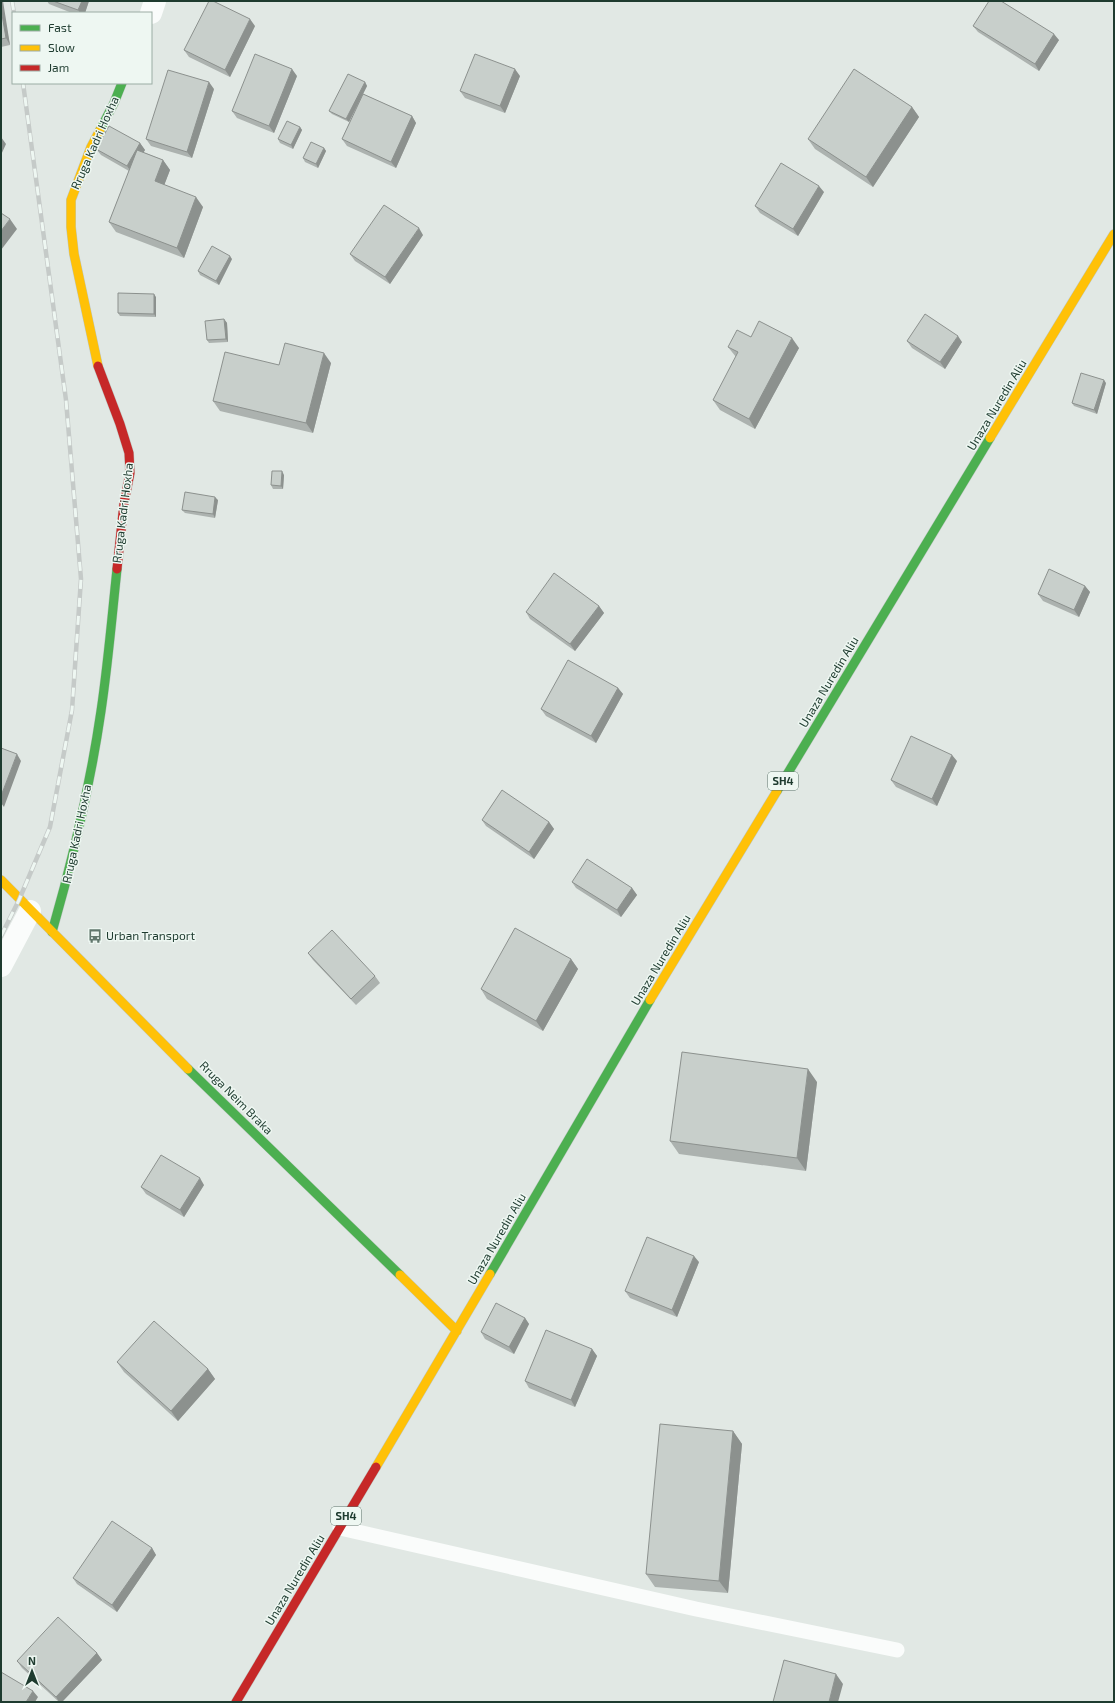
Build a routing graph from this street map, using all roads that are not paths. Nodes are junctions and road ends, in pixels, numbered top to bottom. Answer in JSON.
{"nodes":[{"id":1,"x":155,"y":1,"type":"edge"},
{"id":2,"x":151,"y":12,"type":"edge"},
{"id":3,"x":122,"y":84,"type":"edge"},
{"id":4,"x":1114,"y":234,"type":"edge"},
{"id":5,"x":1,"y":880,"type":"edge"},
{"id":6,"x":30,"y":911,"type":"junction"},
{"id":7,"x":52,"y":932,"type":"junction"},
{"id":8,"x":1,"y":966,"type":"edge"},
{"id":9,"x":457,"y":1331,"type":"junction"},
{"id":10,"x":340,"y":1528,"type":"junction"},
{"id":11,"x":897,"y":1650,"type":"dead end"},
{"id":12,"x":236,"y":1702,"type":"edge"}],
"edges":[{"from":1,"to":2,"type":"street"},
{"from":3,"to":7,"type":"main road","name":"Rruga Kadri Hoxha"},
{"from":4,"to":9,"type":"main road","name":"Unaza Nuredin Aliu","number":"SH4"},
{"from":5,"to":6,"type":"main road","name":"Rruga Neim Braka"},
{"from":6,"to":7,"type":"main road","name":"Rruga Neim Braka"},
{"from":6,"to":8,"type":"street"},
{"from":7,"to":9,"type":"main road","name":"Rruga Neim Braka"},
{"from":9,"to":10,"type":"main road","name":"Unaza Nuredin Aliu","number":"SH4"},
{"from":10,"to":11,"type":"lane"},
{"from":10,"to":12,"type":"main road","name":"Unaza Nuredin Aliu","number":"SH4"}]}
